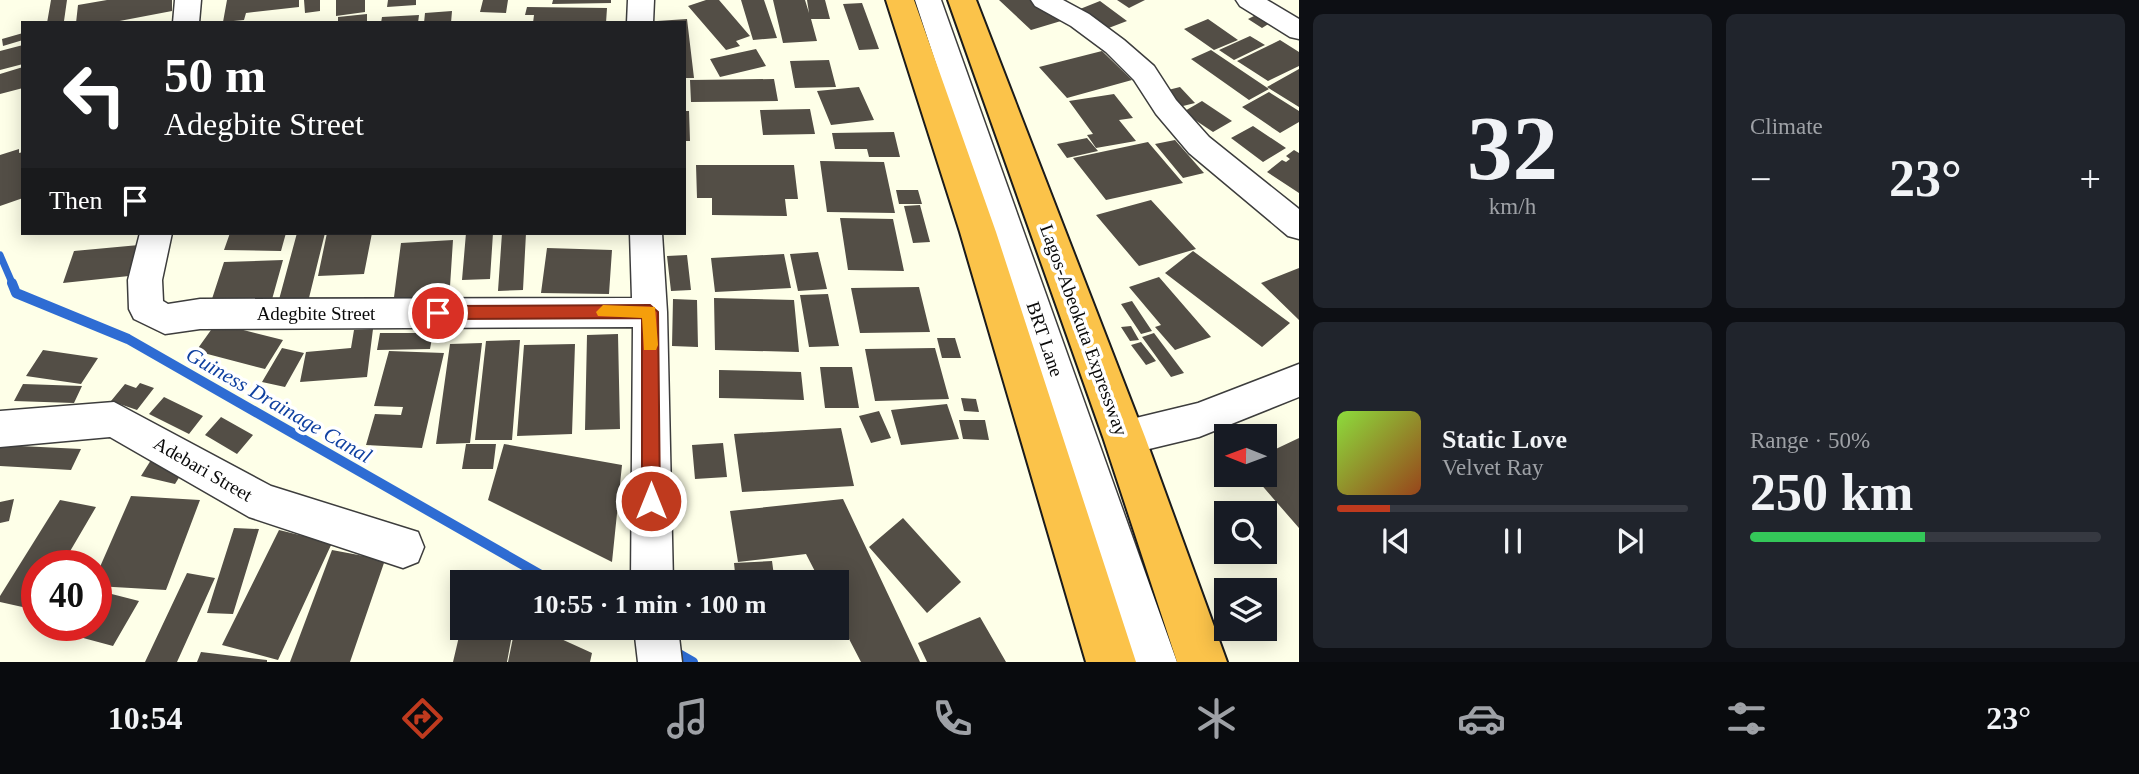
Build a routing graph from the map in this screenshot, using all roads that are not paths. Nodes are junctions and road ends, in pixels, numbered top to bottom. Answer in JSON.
{"nodes":[{"id":1,"x":188,"y":0,"type":"edge"},
{"id":2,"x":641,"y":0,"type":"edge"},
{"id":3,"x":900,"y":0,"type":"edge"},
{"id":4,"x":1044,"y":0,"type":"edge"},
{"id":5,"x":1291,"y":0,"type":"edge"},
{"id":6,"x":939,"y":4,"type":"edge"},
{"id":7,"x":1258,"y":6,"type":"edge"},
{"id":8,"x":186,"y":21,"type":"edge"},
{"id":9,"x":640,"y":21,"type":"edge"},
{"id":10,"x":1299,"y":31,"type":"edge"},
{"id":11,"x":1299,"y":227,"type":"edge"},
{"id":12,"x":156,"y":235,"type":"edge"},
{"id":13,"x":646,"y":235,"type":"edge"},
{"id":14,"x":650,"y":312,"type":"junction"},
{"id":15,"x":1299,"y":380,"type":"edge"},
{"id":16,"x":0,"y":429,"type":"edge"},
{"id":17,"x":1124,"y":437,"type":"junction"},
{"id":18,"x":403,"y":547,"type":"dead end"},
{"id":19,"x":652,"y":570,"type":"edge"},
{"id":20,"x":657,"y":640,"type":"edge"},
{"id":21,"x":660,"y":662,"type":"edge"},
{"id":22,"x":1111,"y":662,"type":"edge"},
{"id":23,"x":1155,"y":662,"type":"edge"},
{"id":24,"x":1202,"y":662,"type":"edge"}],
"edges":[{"from":1,"to":8,"type":"street"},
{"from":2,"to":9,"type":"street"},
{"from":3,"to":22,"type":"highway"},
{"from":4,"to":11,"type":"street"},
{"from":5,"to":7,"type":"street"},
{"from":6,"to":17,"type":"highway","name":"Lagos-Abeokuta Expressway"},
{"from":6,"to":23,"type":"street","name":"BRT Lane"},
{"from":7,"to":10,"type":"street"},
{"from":12,"to":14,"type":"street","name":"Adegbite Street"},
{"from":13,"to":14,"type":"street"},
{"from":14,"to":19,"type":"street"},
{"from":15,"to":17,"type":"street"},
{"from":16,"to":18,"type":"street","name":"Adebari Street"},
{"from":17,"to":24,"type":"highway","name":"Lagos-Abeokuta Expressway"},
{"from":20,"to":21,"type":"street"}]}
